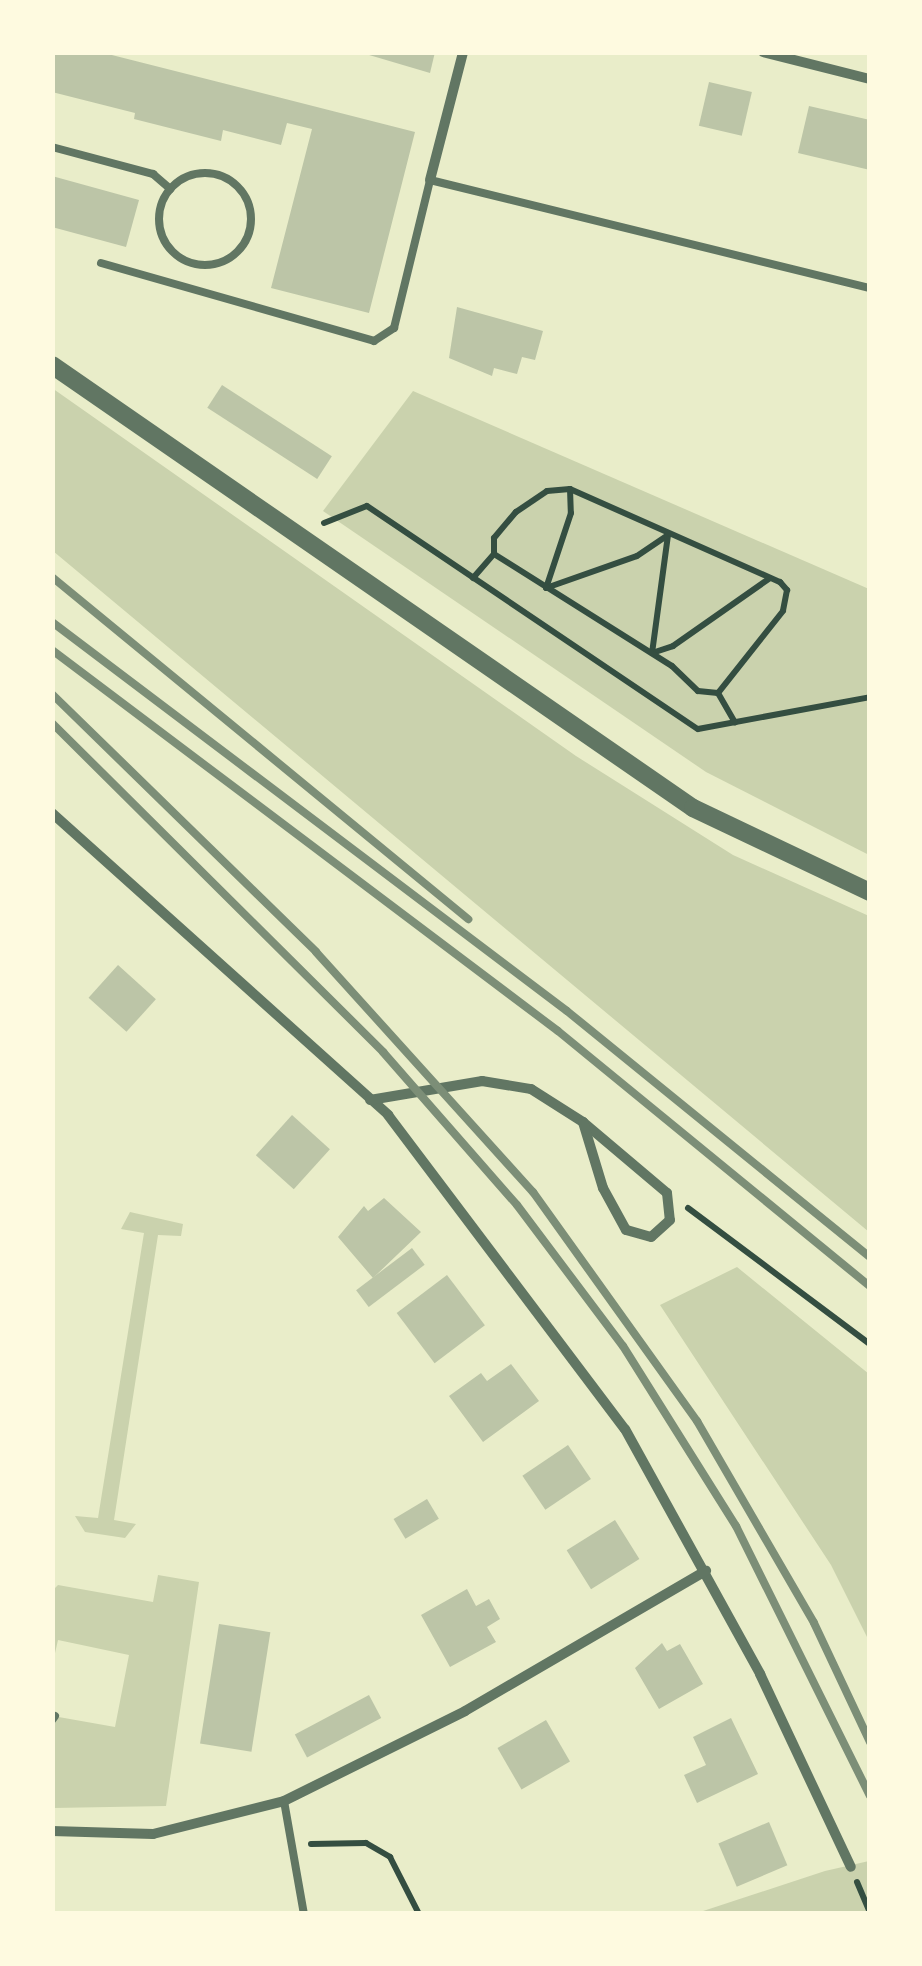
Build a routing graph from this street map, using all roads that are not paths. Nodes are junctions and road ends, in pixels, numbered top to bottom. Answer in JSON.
{"nodes":[{"id":1,"x":463,"y":52,"type":"edge"},
{"id":2,"x":763,"y":52,"type":"edge"},
{"id":3,"x":870,"y":79,"type":"edge"},
{"id":4,"x":52,"y":147,"type":"edge"},
{"id":5,"x":430,"y":180,"type":"junction"},
{"id":6,"x":170,"y":189,"type":"junction"},
{"id":7,"x":100,"y":263,"type":"dead end"},
{"id":8,"x":870,"y":288,"type":"edge"},
{"id":9,"x":52,"y":365,"type":"edge"},
{"id":10,"x":52,"y":813,"type":"edge"},
{"id":11,"x":870,"y":892,"type":"edge"},
{"id":12,"x":370,"y":1100,"type":"junction"},
{"id":13,"x":583,"y":1122,"type":"junction"},
{"id":14,"x":706,"y":1571,"type":"junction"},
{"id":15,"x":284,"y":1802,"type":"junction"},
{"id":16,"x":52,"y":1831,"type":"edge"},
{"id":17,"x":852,"y":1867,"type":"road end"},
{"id":18,"x":304,"y":1914,"type":"edge"}],
"edges":[{"from":1,"to":5,"type":"street"},
{"from":2,"to":3,"type":"street"},
{"from":4,"to":6,"type":"lane"},
{"from":5,"to":7,"type":"lane"},
{"from":5,"to":8,"type":"lane"},
{"from":6,"to":6,"type":"lane"},
{"from":9,"to":11,"type":"street"},
{"from":10,"to":12,"type":"street"},
{"from":12,"to":13,"type":"street"},
{"from":12,"to":14,"type":"street"},
{"from":13,"to":13,"type":"street"},
{"from":14,"to":15,"type":"street"},
{"from":14,"to":17,"type":"street"},
{"from":15,"to":16,"type":"street"},
{"from":15,"to":18,"type":"lane"}]}
